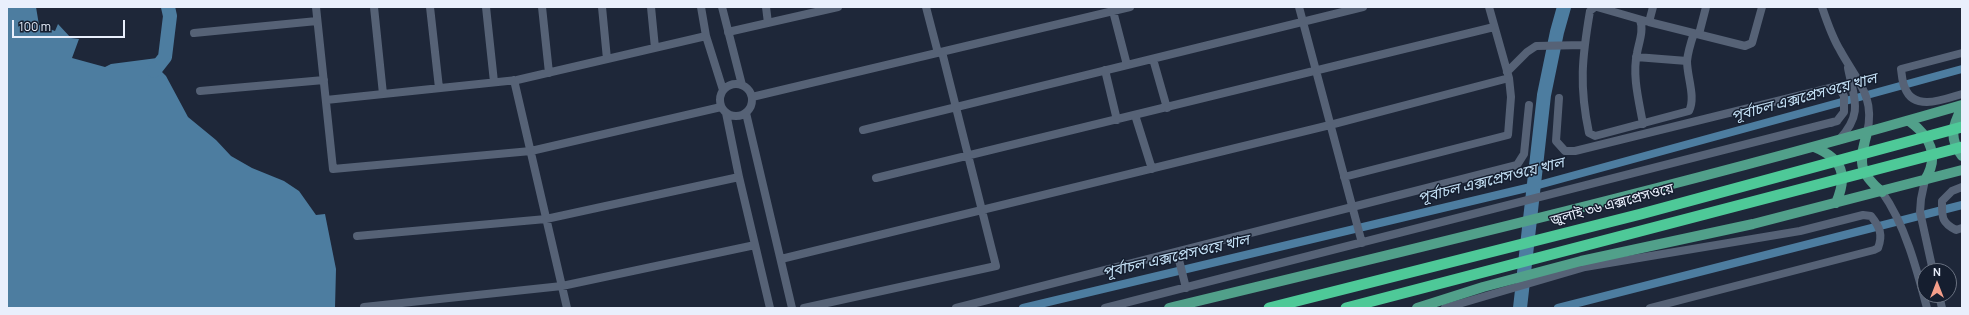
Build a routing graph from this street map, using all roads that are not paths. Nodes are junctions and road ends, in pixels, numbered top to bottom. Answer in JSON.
{"nodes":[{"id":1,"x":316,"y":7,"type":"edge"},
{"id":2,"x":374,"y":7,"type":"edge"},
{"id":3,"x":430,"y":7,"type":"edge"},
{"id":4,"x":486,"y":7,"type":"edge"},
{"id":5,"x":542,"y":7,"type":"edge"},
{"id":6,"x":602,"y":7,"type":"edge"},
{"id":7,"x":651,"y":7,"type":"edge"},
{"id":8,"x":702,"y":7,"type":"edge"},
{"id":9,"x":722,"y":7,"type":"edge"},
{"id":10,"x":766,"y":7,"type":"edge"},
{"id":11,"x":838,"y":7,"type":"edge"},
{"id":12,"x":926,"y":7,"type":"edge"},
{"id":13,"x":1128,"y":7,"type":"edge"},
{"id":14,"x":1299,"y":7,"type":"edge"},
{"id":15,"x":1363,"y":7,"type":"edge"},
{"id":16,"x":1489,"y":7,"type":"edge"},
{"id":17,"x":1596,"y":7,"type":"edge"},
{"id":18,"x":1653,"y":7,"type":"edge"},
{"id":19,"x":1706,"y":7,"type":"edge"},
{"id":20,"x":1762,"y":7,"type":"edge"},
{"id":21,"x":1822,"y":7,"type":"edge"},
{"id":22,"x":826,"y":8,"type":"edge"},
{"id":23,"x":1341,"y":9,"type":"edge"},
{"id":24,"x":1113,"y":11,"type":"junction"},
{"id":25,"x":1303,"y":19,"type":"junction"},
{"id":26,"x":1640,"y":20,"type":"junction"},
{"id":27,"x":317,"y":21,"type":"junction"},
{"id":28,"x":1649,"y":22,"type":"junction"},
{"id":29,"x":768,"y":23,"type":"junction"},
{"id":30,"x":1494,"y":27,"type":"junction"},
{"id":31,"x":728,"y":32,"type":"junction"},
{"id":32,"x":194,"y":33,"type":"dead end"},
{"id":33,"x":1696,"y":33,"type":"junction"},
{"id":34,"x":706,"y":36,"type":"junction"},
{"id":35,"x":1584,"y":45,"type":"junction"},
{"id":36,"x":655,"y":48,"type":"junction"},
{"id":37,"x":940,"y":53,"type":"junction"},
{"id":38,"x":1962,"y":53,"type":"edge"},
{"id":39,"x":1636,"y":57,"type":"junction"},
{"id":40,"x":607,"y":59,"type":"junction"},
{"id":41,"x":1153,"y":59,"type":"junction"},
{"id":42,"x":1687,"y":61,"type":"junction"},
{"id":43,"x":1847,"y":63,"type":"junction"},
{"id":44,"x":1126,"y":65,"type":"junction"},
{"id":45,"x":1105,"y":70,"type":"junction"},
{"id":46,"x":1316,"y":72,"type":"junction"},
{"id":47,"x":549,"y":73,"type":"junction"},
{"id":48,"x":1508,"y":75,"type":"junction"},
{"id":49,"x":324,"y":80,"type":"junction"},
{"id":50,"x":514,"y":80,"type":"junction"},
{"id":51,"x":494,"y":82,"type":"junction"},
{"id":52,"x":742,"y":85,"type":"junction"},
{"id":53,"x":439,"y":88,"type":"junction"},
{"id":54,"x":723,"y":90,"type":"junction"},
{"id":55,"x":200,"y":91,"type":"dead end"},
{"id":56,"x":383,"y":94,"type":"junction"},
{"id":57,"x":1962,"y":94,"type":"edge"},
{"id":58,"x":752,"y":97,"type":"junction"},
{"id":59,"x":1559,"y":98,"type":"dead end"},
{"id":60,"x":326,"y":100,"type":"junction"},
{"id":61,"x":1529,"y":105,"type":"dead end"},
{"id":62,"x":1962,"y":105,"type":"edge"},
{"id":63,"x":956,"y":107,"type":"junction"},
{"id":64,"x":1167,"y":108,"type":"junction"},
{"id":65,"x":1962,"y":108,"type":"edge"},
{"id":66,"x":724,"y":110,"type":"junction"},
{"id":67,"x":746,"y":113,"type":"junction"},
{"id":68,"x":1135,"y":115,"type":"junction"},
{"id":69,"x":1117,"y":120,"type":"junction"},
{"id":70,"x":1836,"y":121,"type":"junction"},
{"id":71,"x":1909,"y":121,"type":"junction"},
{"id":72,"x":1643,"y":124,"type":"junction"},
{"id":73,"x":1330,"y":125,"type":"junction"},
{"id":74,"x":1962,"y":127,"type":"edge"},
{"id":75,"x":863,"y":130,"type":"dead end"},
{"id":76,"x":1867,"y":133,"type":"junction"},
{"id":77,"x":1839,"y":140,"type":"junction"},
{"id":78,"x":1814,"y":147,"type":"junction"},
{"id":79,"x":1962,"y":147,"type":"edge"},
{"id":80,"x":531,"y":151,"type":"junction"},
{"id":81,"x":968,"y":156,"type":"junction"},
{"id":82,"x":1962,"y":156,"type":"edge"},
{"id":83,"x":1152,"y":169,"type":"junction"},
{"id":84,"x":1962,"y":170,"type":"edge"},
{"id":85,"x":739,"y":177,"type":"junction"},
{"id":86,"x":1344,"y":177,"type":"junction"},
{"id":87,"x":876,"y":178,"type":"dead end"},
{"id":88,"x":1926,"y":180,"type":"junction"},
{"id":89,"x":1962,"y":187,"type":"edge"},
{"id":90,"x":1882,"y":192,"type":"junction"},
{"id":91,"x":1558,"y":196,"type":"dead end"},
{"id":92,"x":1836,"y":203,"type":"junction"},
{"id":93,"x":1352,"y":207,"type":"junction"},
{"id":94,"x":982,"y":210,"type":"junction"},
{"id":95,"x":546,"y":219,"type":"junction"},
{"id":96,"x":1959,"y":229,"type":"edge"},
{"id":97,"x":357,"y":236,"type":"dead end"},
{"id":98,"x":1362,"y":243,"type":"junction"},
{"id":99,"x":755,"y":245,"type":"junction"},
{"id":100,"x":1177,"y":252,"type":"junction"},
{"id":101,"x":780,"y":259,"type":"junction"},
{"id":102,"x":1931,"y":263,"type":"edge"},
{"id":103,"x":1583,"y":264,"type":"junction"},
{"id":104,"x":562,"y":286,"type":"junction"},
{"id":105,"x":1186,"y":288,"type":"junction"},
{"id":106,"x":1485,"y":291,"type":"junction"},
{"id":107,"x":364,"y":308,"type":"edge"},
{"id":108,"x":567,"y":308,"type":"edge"},
{"id":109,"x":770,"y":308,"type":"edge"},
{"id":110,"x":792,"y":308,"type":"edge"},
{"id":111,"x":804,"y":308,"type":"edge"},
{"id":112,"x":956,"y":308,"type":"edge"},
{"id":113,"x":1105,"y":308,"type":"edge"},
{"id":114,"x":1170,"y":308,"type":"edge"},
{"id":115,"x":1269,"y":308,"type":"edge"},
{"id":116,"x":1346,"y":308,"type":"edge"},
{"id":117,"x":1417,"y":308,"type":"edge"},
{"id":118,"x":1445,"y":308,"type":"edge"},
{"id":119,"x":1650,"y":308,"type":"edge"},
{"id":120,"x":1927,"y":308,"type":"edge"}],
"edges":[{"from":1,"to":27,"type":"street"},
{"from":2,"to":56,"type":"street"},
{"from":3,"to":53,"type":"street"},
{"from":4,"to":51,"type":"street"},
{"from":5,"to":47,"type":"street"},
{"from":6,"to":40,"type":"street"},
{"from":7,"to":36,"type":"street"},
{"from":8,"to":34,"type":"street"},
{"from":9,"to":31,"type":"street"},
{"from":10,"to":29,"type":"street"},
{"from":11,"to":22,"type":"street"},
{"from":12,"to":37,"type":"street"},
{"from":13,"to":24,"type":"street"},
{"from":14,"to":25,"type":"street"},
{"from":15,"to":23,"type":"street"},
{"from":16,"to":30,"type":"street"},
{"from":17,"to":26,"type":"street"},
{"from":17,"to":35,"type":"street"},
{"from":18,"to":28,"type":"street"},
{"from":19,"to":33,"type":"street"},
{"from":20,"to":33,"type":"street"},
{"from":21,"to":43,"type":"street"},
{"from":22,"to":29,"type":"street"},
{"from":23,"to":25,"type":"street"},
{"from":24,"to":37,"type":"street"},
{"from":24,"to":44,"type":"street"},
{"from":25,"to":41,"type":"street"},
{"from":25,"to":46,"type":"street"},
{"from":26,"to":28,"type":"street"},
{"from":26,"to":39,"type":"street"},
{"from":27,"to":32,"type":"street"},
{"from":27,"to":49,"type":"street"},
{"from":28,"to":33,"type":"street"},
{"from":29,"to":31,"type":"street"},
{"from":30,"to":46,"type":"street"},
{"from":30,"to":48,"type":"street"},
{"from":31,"to":52,"type":"street"},
{"from":33,"to":42,"type":"street"},
{"from":34,"to":36,"type":"street"},
{"from":34,"to":54,"type":"street"},
{"from":35,"to":48,"type":"street"},
{"from":35,"to":72,"type":"street"},
{"from":36,"to":40,"type":"street"},
{"from":37,"to":58,"type":"street"},
{"from":37,"to":63,"type":"street"},
{"from":38,"to":57,"type":"street"},
{"from":39,"to":42,"type":"street"},
{"from":39,"to":72,"type":"street"},
{"from":40,"to":47,"type":"street"},
{"from":41,"to":44,"type":"street"},
{"from":41,"to":64,"type":"street"},
{"from":42,"to":72,"type":"street"},
{"from":43,"to":76,"type":"street"},
{"from":43,"to":77,"type":"street"},
{"from":44,"to":45,"type":"street"},
{"from":45,"to":63,"type":"street"},
{"from":45,"to":69,"type":"street"},
{"from":46,"to":64,"type":"street"},
{"from":46,"to":73,"type":"street"},
{"from":47,"to":50,"type":"street"},
{"from":48,"to":73,"type":"street"},
{"from":48,"to":86,"type":"street"},
{"from":49,"to":55,"type":"street"},
{"from":49,"to":60,"type":"street"},
{"from":50,"to":51,"type":"street"},
{"from":50,"to":80,"type":"street"},
{"from":51,"to":53,"type":"street"},
{"from":52,"to":54,"type":"street"},
{"from":52,"to":58,"type":"street"},
{"from":53,"to":56,"type":"street"},
{"from":54,"to":66,"type":"street"},
{"from":56,"to":60,"type":"street"},
{"from":58,"to":67,"type":"street"},
{"from":59,"to":70,"type":"street"},
{"from":60,"to":80,"type":"street"},
{"from":61,"to":93,"type":"street"},
{"from":62,"to":71,"type":"main road"},
{"from":63,"to":75,"type":"street"},
{"from":63,"to":81,"type":"street"},
{"from":64,"to":68,"type":"street"},
{"from":65,"to":82,"type":"main road"},
{"from":66,"to":67,"type":"street"},
{"from":66,"to":80,"type":"street"},
{"from":66,"to":85,"type":"street"},
{"from":67,"to":101,"type":"street"},
{"from":68,"to":69,"type":"street"},
{"from":68,"to":83,"type":"street"},
{"from":69,"to":81,"type":"street"},
{"from":70,"to":91,"type":"street"},
{"from":70,"to":98,"type":"street"},
{"from":71,"to":76,"type":"main road"},
{"from":71,"to":88,"type":"main road"},
{"from":73,"to":83,"type":"street"},
{"from":73,"to":86,"type":"street"},
{"from":74,"to":115,"type":"highway","name":"জুলাই ৩৬ এক্সপ্রেসওয়ে"},
{"from":76,"to":77,"type":"main road"},
{"from":76,"to":90,"type":"main road"},
{"from":77,"to":78,"type":"main road"},
{"from":78,"to":92,"type":"main road"},
{"from":78,"to":114,"type":"main road"},
{"from":79,"to":116,"type":"highway"},
{"from":80,"to":95,"type":"street"},
{"from":81,"to":87,"type":"street"},
{"from":81,"to":94,"type":"street"},
{"from":83,"to":94,"type":"street"},
{"from":84,"to":88,"type":"main road"},
{"from":85,"to":95,"type":"street"},
{"from":85,"to":99,"type":"street"},
{"from":86,"to":93,"type":"street"},
{"from":88,"to":90,"type":"main road"},
{"from":88,"to":102,"type":"street"},
{"from":89,"to":96,"type":"street"},
{"from":90,"to":92,"type":"main road"},
{"from":90,"to":120,"type":"street"},
{"from":92,"to":103,"type":"main road"},
{"from":93,"to":98,"type":"street"},
{"from":93,"to":100,"type":"street"},
{"from":94,"to":101,"type":"street"},
{"from":94,"to":111,"type":"street"},
{"from":95,"to":97,"type":"street"},
{"from":95,"to":104,"type":"street"},
{"from":98,"to":105,"type":"street"},
{"from":99,"to":104,"type":"street"},
{"from":99,"to":109,"type":"street"},
{"from":100,"to":105,"type":"street"},
{"from":100,"to":112,"type":"street"},
{"from":101,"to":110,"type":"street"},
{"from":103,"to":106,"type":"main road"},
{"from":103,"to":119,"type":"street"},
{"from":104,"to":107,"type":"street"},
{"from":104,"to":108,"type":"street"},
{"from":105,"to":113,"type":"street"},
{"from":106,"to":117,"type":"main road"},
{"from":106,"to":118,"type":"street"}]}
